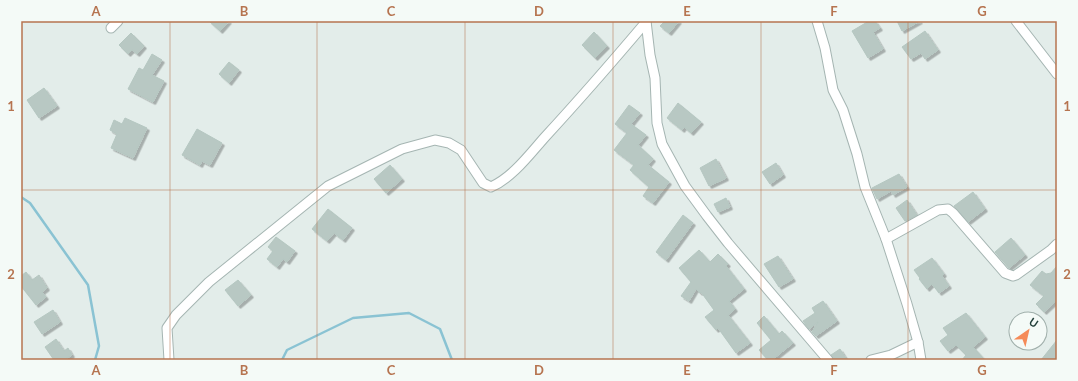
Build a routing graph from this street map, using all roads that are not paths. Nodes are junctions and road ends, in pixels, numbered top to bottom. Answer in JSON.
{"nodes":[{"id":1,"x":118,"y":21,"type":"edge"},
{"id":2,"x":646,"y":21,"type":"edge"},
{"id":3,"x":817,"y":21,"type":"edge"},
{"id":4,"x":1016,"y":21,"type":"edge"},
{"id":5,"x":111,"y":28,"type":"dead end"},
{"id":6,"x":1057,"y":74,"type":"edge"},
{"id":7,"x":886,"y":240,"type":"junction"},
{"id":8,"x":1057,"y":244,"type":"edge"},
{"id":9,"x":918,"y":342,"type":"junction"},
{"id":10,"x":169,"y":360,"type":"edge"},
{"id":11,"x":828,"y":360,"type":"edge"},
{"id":12,"x":871,"y":360,"type":"edge"},
{"id":13,"x":921,"y":360,"type":"edge"}],
"edges":[{"from":1,"to":5,"type":"street"},
{"from":2,"to":10,"type":"street"},
{"from":2,"to":11,"type":"street"},
{"from":3,"to":7,"type":"street"},
{"from":4,"to":6,"type":"street"},
{"from":7,"to":8,"type":"street"},
{"from":7,"to":9,"type":"street"},
{"from":9,"to":12,"type":"street"},
{"from":9,"to":13,"type":"street"}]}
